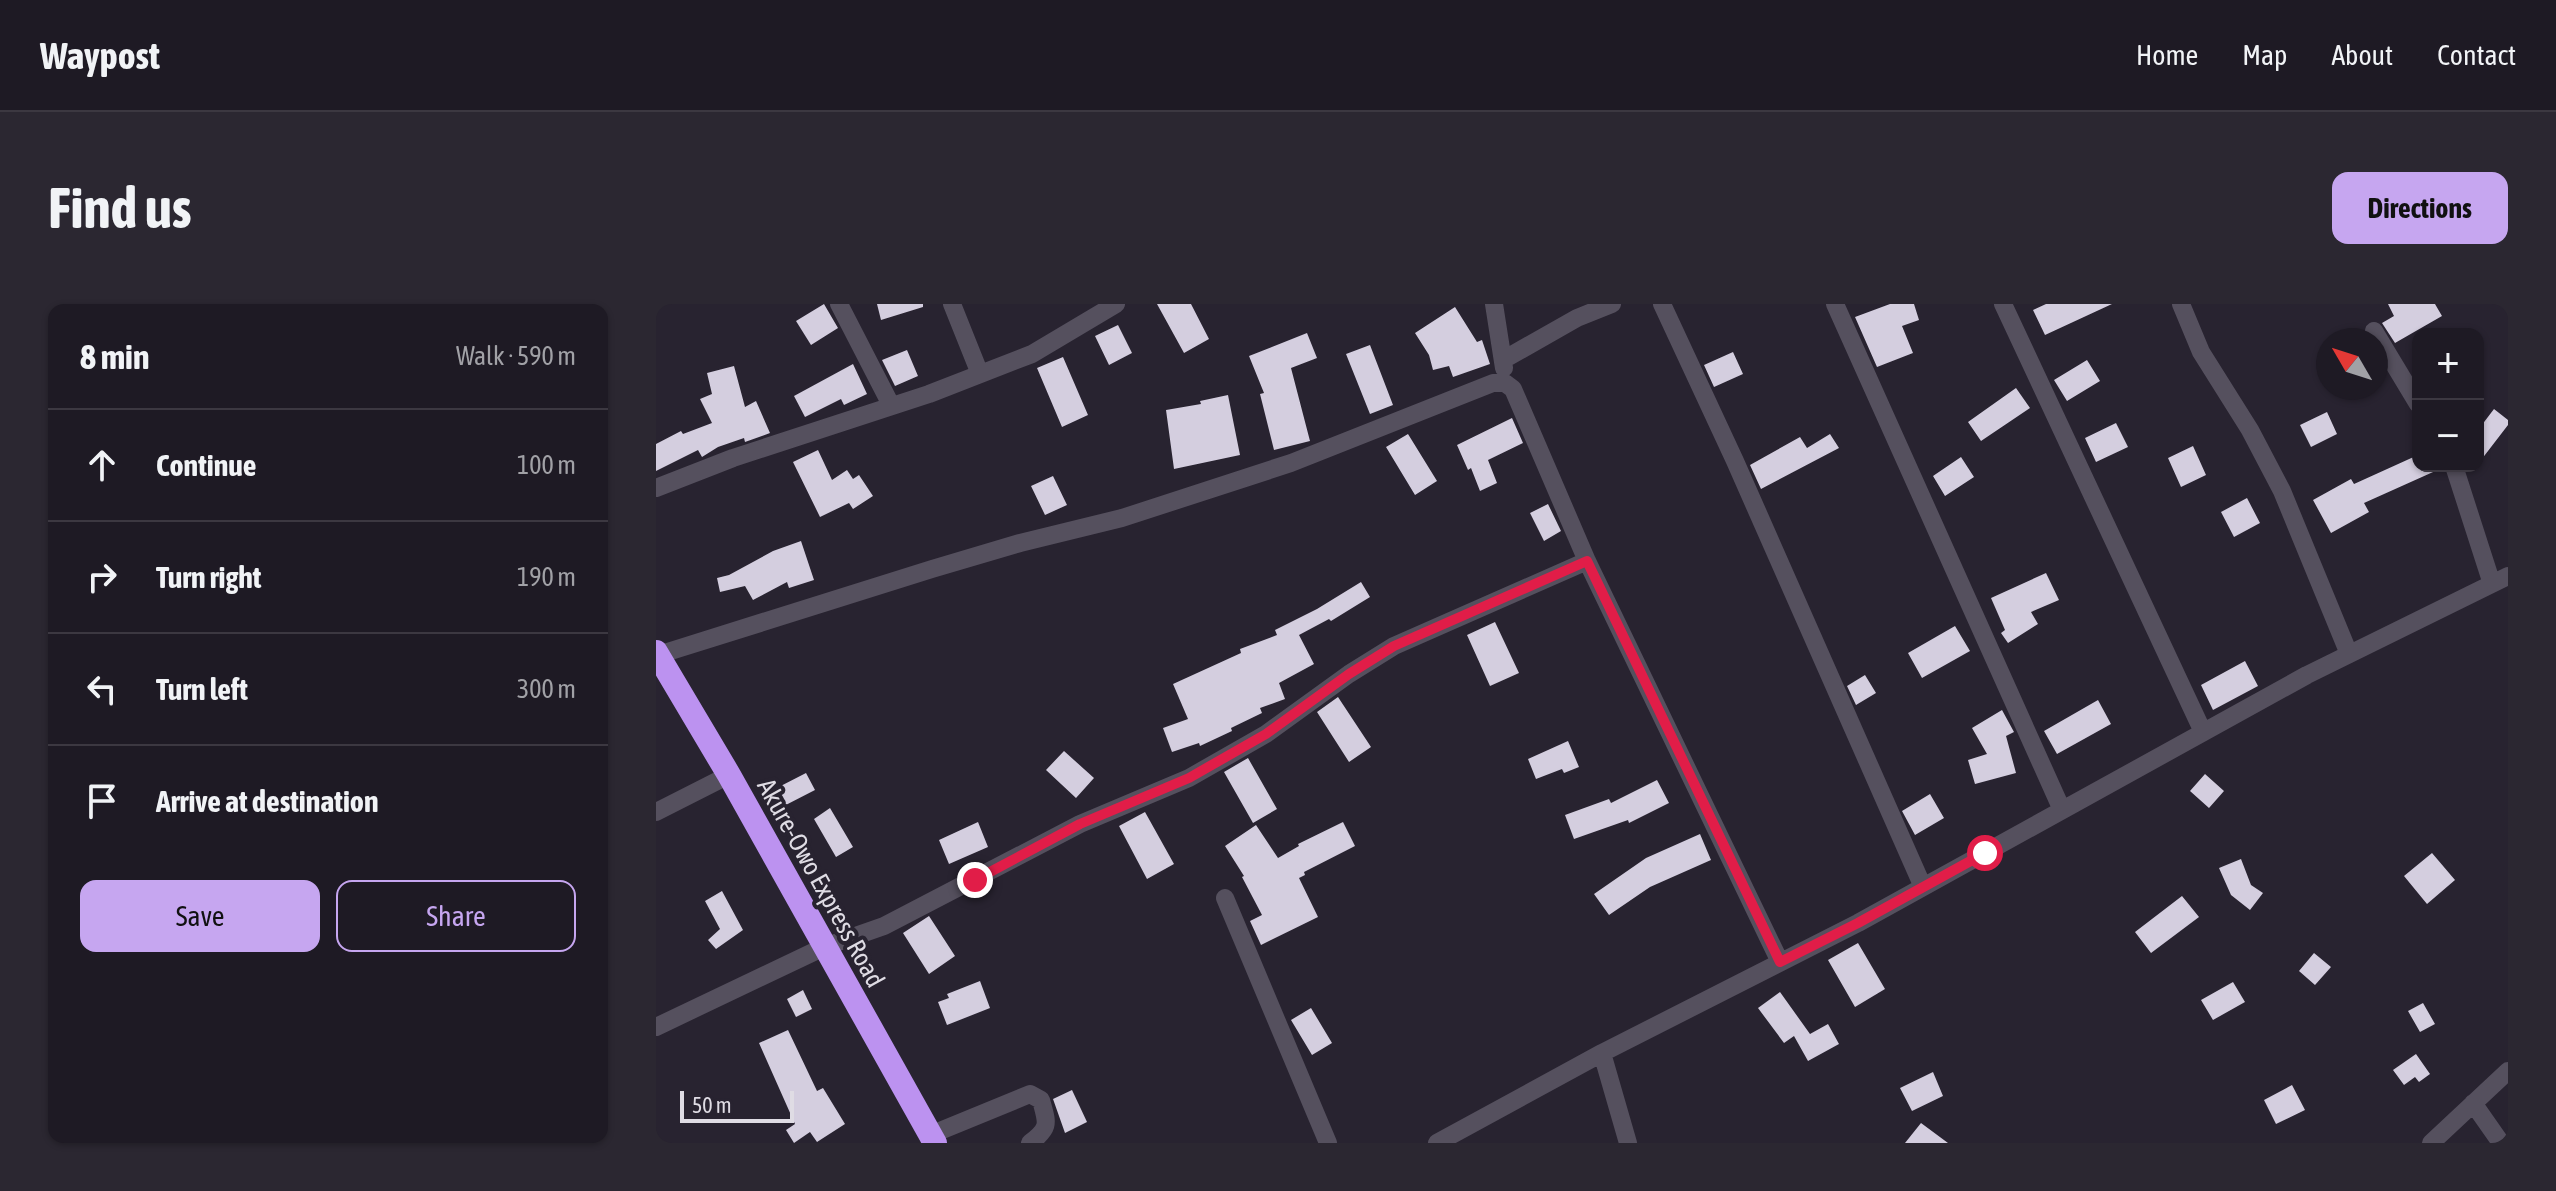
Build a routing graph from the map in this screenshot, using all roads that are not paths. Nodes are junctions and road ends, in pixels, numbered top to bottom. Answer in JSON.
{"nodes":[{"id":1,"x":839,"y":304,"type":"edge"},
{"id":2,"x":952,"y":304,"type":"edge"},
{"id":3,"x":1116,"y":304,"type":"edge"},
{"id":4,"x":1494,"y":304,"type":"edge"},
{"id":5,"x":1612,"y":304,"type":"edge"},
{"id":6,"x":1662,"y":304,"type":"edge"},
{"id":7,"x":1835,"y":304,"type":"edge"},
{"id":8,"x":2003,"y":304,"type":"edge"},
{"id":9,"x":2181,"y":304,"type":"edge"},
{"id":10,"x":2388,"y":354,"type":"edge"},
{"id":11,"x":1503,"y":360,"type":"junction"},
{"id":12,"x":980,"y":374,"type":"junction"},
{"id":13,"x":1505,"y":383,"type":"junction"},
{"id":14,"x":2416,"y":400,"type":"edge"},
{"id":15,"x":891,"y":405,"type":"junction"},
{"id":16,"x":2456,"y":472,"type":"edge"},
{"id":17,"x":656,"y":488,"type":"edge"},
{"id":18,"x":1587,"y":561,"type":"junction"},
{"id":19,"x":2500,"y":580,"type":"edge"},
{"id":20,"x":657,"y":653,"type":"edge"},
{"id":21,"x":2349,"y":654,"type":"junction"},
{"id":22,"x":2203,"y":732,"type":"junction"},
{"id":23,"x":729,"y":775,"type":"junction"},
{"id":24,"x":2062,"y":810,"type":"junction"},
{"id":25,"x":656,"y":812,"type":"edge"},
{"id":26,"x":1923,"y":887,"type":"junction"},
{"id":27,"x":1225,"y":898,"type":"dead end"},
{"id":28,"x":824,"y":947,"type":"junction"},
{"id":29,"x":1780,"y":962,"type":"junction"},
{"id":30,"x":656,"y":1027,"type":"edge"},
{"id":31,"x":1602,"y":1053,"type":"junction"},
{"id":32,"x":2508,"y":1071,"type":"edge"},
{"id":33,"x":2473,"y":1103,"type":"junction"},
{"id":34,"x":1457,"y":1138,"type":"edge"},
{"id":35,"x":933,"y":1139,"type":"edge"},
{"id":36,"x":1030,"y":1143,"type":"edge"},
{"id":37,"x":1328,"y":1143,"type":"edge"},
{"id":38,"x":1437,"y":1143,"type":"edge"},
{"id":39,"x":1628,"y":1143,"type":"edge"},
{"id":40,"x":2431,"y":1143,"type":"edge"},
{"id":41,"x":2501,"y":1143,"type":"edge"}],
"edges":[{"from":1,"to":15,"type":"street"},
{"from":2,"to":12,"type":"street"},
{"from":3,"to":12,"type":"street"},
{"from":4,"to":11,"type":"street"},
{"from":5,"to":11,"type":"street"},
{"from":6,"to":26,"type":"street"},
{"from":7,"to":24,"type":"street"},
{"from":8,"to":22,"type":"street"},
{"from":9,"to":21,"type":"street"},
{"from":10,"to":14,"type":"street"},
{"from":11,"to":13,"type":"street"},
{"from":12,"to":15,"type":"street"},
{"from":13,"to":18,"type":"street"},
{"from":13,"to":20,"type":"street"},
{"from":15,"to":17,"type":"street"},
{"from":16,"to":19,"type":"street"},
{"from":18,"to":28,"type":"street"},
{"from":18,"to":29,"type":"street"},
{"from":19,"to":21,"type":"street"},
{"from":20,"to":23,"type":"highway","name":"Akure-Owo Express Road"},
{"from":21,"to":22,"type":"street"},
{"from":22,"to":24,"type":"street"},
{"from":23,"to":25,"type":"street"},
{"from":23,"to":28,"type":"highway","name":"Akure-Owo Express Road"},
{"from":24,"to":26,"type":"street"},
{"from":26,"to":29,"type":"street"},
{"from":27,"to":37,"type":"street"},
{"from":28,"to":30,"type":"street"},
{"from":28,"to":35,"type":"highway","name":"Akure-Owo Express Road"},
{"from":29,"to":31,"type":"street"},
{"from":31,"to":34,"type":"street"},
{"from":31,"to":39,"type":"street"},
{"from":32,"to":33,"type":"street"},
{"from":33,"to":40,"type":"street"},
{"from":33,"to":41,"type":"street"},
{"from":34,"to":38,"type":"street"},
{"from":35,"to":36,"type":"street"}]}
